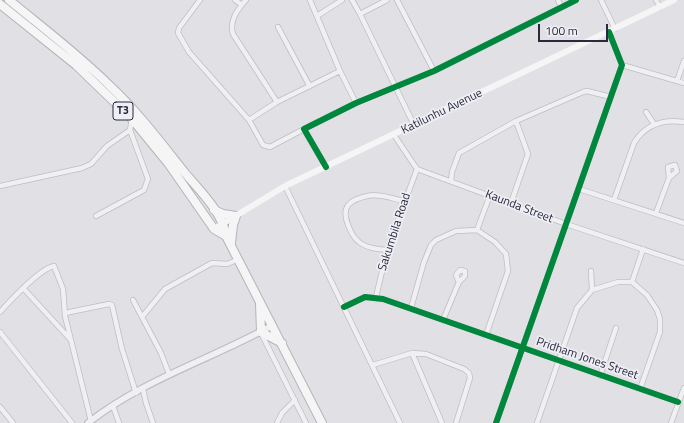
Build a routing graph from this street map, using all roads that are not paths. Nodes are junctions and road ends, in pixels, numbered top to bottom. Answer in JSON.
{"nodes":[{"id":1,"x":9,"y":0,"type":"edge"},
{"id":2,"x":200,"y":0,"type":"edge"},
{"id":3,"x":234,"y":0,"type":"edge"},
{"id":4,"x":246,"y":0,"type":"edge"},
{"id":5,"x":310,"y":0,"type":"edge"},
{"id":6,"x":342,"y":0,"type":"edge"},
{"id":7,"x":352,"y":0,"type":"edge"},
{"id":8,"x":387,"y":0,"type":"edge"},
{"id":9,"x":397,"y":0,"type":"edge"},
{"id":10,"x":558,"y":0,"type":"edge"},
{"id":11,"x":576,"y":0,"type":"edge"},
{"id":12,"x":601,"y":0,"type":"edge"},
{"id":13,"x":656,"y":0,"type":"edge"},
{"id":14,"x":674,"y":0,"type":"edge"},
{"id":15,"x":0,"y":4,"type":"edge"},
{"id":16,"x":242,"y":5,"type":"junction"},
{"id":17,"x":561,"y":7,"type":"junction"},
{"id":18,"x":660,"y":7,"type":"junction"},
{"id":19,"x":360,"y":14,"type":"junction"},
{"id":20,"x":317,"y":16,"type":"junction"},
{"id":21,"x":278,"y":28,"type":"dead end"},
{"id":22,"x":612,"y":31,"type":"junction"},
{"id":23,"x":684,"y":61,"type":"edge"},
{"id":24,"x":622,"y":65,"type":"junction"},
{"id":25,"x":340,"y":71,"type":"junction"},
{"id":26,"x":434,"y":71,"type":"junction"},
{"id":27,"x":677,"y":81,"type":"junction"},
{"id":28,"x":684,"y":83,"type":"edge"},
{"id":29,"x":309,"y":85,"type":"junction"},
{"id":30,"x":396,"y":87,"type":"junction"},
{"id":31,"x":611,"y":97,"type":"junction"},
{"id":32,"x":277,"y":102,"type":"junction"},
{"id":33,"x":356,"y":103,"type":"junction"},
{"id":34,"x":646,"y":112,"type":"dead end"},
{"id":35,"x":132,"y":119,"type":"junction"},
{"id":36,"x":249,"y":120,"type":"junction"},
{"id":37,"x":516,"y":121,"type":"junction"},
{"id":38,"x":684,"y":122,"type":"edge"},
{"id":39,"x":654,"y":124,"type":"junction"},
{"id":40,"x":414,"y":126,"type":"junction"},
{"id":41,"x":304,"y":129,"type":"junction"},
{"id":42,"x":130,"y":130,"type":"junction"},
{"id":43,"x":394,"y":135,"type":"junction"},
{"id":44,"x":326,"y":167,"type":"junction"},
{"id":45,"x":417,"y":168,"type":"junction"},
{"id":46,"x":669,"y":178,"type":"dead end"},
{"id":47,"x":451,"y":181,"type":"junction"},
{"id":48,"x":0,"y":186,"type":"edge"},
{"id":49,"x":285,"y":186,"type":"junction"},
{"id":50,"x":579,"y":189,"type":"junction"},
{"id":51,"x":490,"y":196,"type":"junction"},
{"id":52,"x":614,"y":200,"type":"junction"},
{"id":53,"x":404,"y":202,"type":"junction"},
{"id":54,"x":511,"y":203,"type":"junction"},
{"id":55,"x":213,"y":209,"type":"junction"},
{"id":56,"x":656,"y":213,"type":"junction"},
{"id":57,"x":96,"y":216,"type":"dead end"},
{"id":58,"x":236,"y":216,"type":"junction"},
{"id":59,"x":223,"y":223,"type":"junction"},
{"id":60,"x":684,"y":223,"type":"edge"},
{"id":61,"x":566,"y":224,"type":"junction"},
{"id":62,"x":214,"y":229,"type":"junction"},
{"id":63,"x":477,"y":230,"type":"junction"},
{"id":64,"x":226,"y":236,"type":"junction"},
{"id":65,"x":231,"y":243,"type":"junction"},
{"id":66,"x":643,"y":249,"type":"junction"},
{"id":67,"x":387,"y":250,"type":"junction"},
{"id":68,"x":239,"y":259,"type":"junction"},
{"id":69,"x":684,"y":264,"type":"edge"},
{"id":70,"x":591,"y":271,"type":"dead end"},
{"id":71,"x":459,"y":282,"type":"dead end"},
{"id":72,"x":632,"y":282,"type":"junction"},
{"id":73,"x":24,"y":289,"type":"junction"},
{"id":74,"x":592,"y":290,"type":"junction"},
{"id":75,"x":376,"y":297,"type":"junction"},
{"id":76,"x":133,"y":300,"type":"dead end"},
{"id":77,"x":260,"y":300,"type":"junction"},
{"id":78,"x":344,"y":308,"type":"junction"},
{"id":79,"x":411,"y":308,"type":"junction"},
{"id":80,"x":0,"y":312,"type":"edge"},
{"id":81,"x":65,"y":313,"type":"junction"},
{"id":82,"x":142,"y":317,"type":"junction"},
{"id":83,"x":443,"y":320,"type":"junction"},
{"id":84,"x":273,"y":325,"type":"junction"},
{"id":85,"x":616,"y":328,"type":"dead end"},
{"id":86,"x":0,"y":332,"type":"edge"},
{"id":87,"x":261,"y":332,"type":"junction"},
{"id":88,"x":486,"y":335,"type":"junction"},
{"id":89,"x":72,"y":341,"type":"junction"},
{"id":90,"x":282,"y":343,"type":"junction"},
{"id":91,"x":521,"y":348,"type":"junction"},
{"id":92,"x":412,"y":353,"type":"junction"},
{"id":93,"x":559,"y":361,"type":"junction"},
{"id":94,"x":372,"y":365,"type":"junction"},
{"id":95,"x":169,"y":374,"type":"junction"},
{"id":96,"x":600,"y":376,"type":"junction"},
{"id":97,"x":684,"y":388,"type":"edge"},
{"id":98,"x":143,"y":389,"type":"junction"},
{"id":99,"x":640,"y":389,"type":"junction"},
{"id":100,"x":136,"y":393,"type":"junction"},
{"id":101,"x":294,"y":400,"type":"junction"},
{"id":102,"x":678,"y":402,"type":"junction"},
{"id":103,"x":113,"y":406,"type":"junction"},
{"id":104,"x":0,"y":407,"type":"edge"},
{"id":105,"x":315,"y":412,"type":"junction"},
{"id":106,"x":90,"y":422,"type":"edge"},
{"id":107,"x":13,"y":423,"type":"edge"},
{"id":108,"x":72,"y":423,"type":"edge"},
{"id":109,"x":119,"y":423,"type":"edge"},
{"id":110,"x":153,"y":423,"type":"edge"},
{"id":111,"x":277,"y":423,"type":"edge"},
{"id":112,"x":306,"y":423,"type":"edge"},
{"id":113,"x":318,"y":423,"type":"edge"},
{"id":114,"x":322,"y":423,"type":"edge"},
{"id":115,"x":400,"y":423,"type":"edge"},
{"id":116,"x":442,"y":423,"type":"edge"},
{"id":117,"x":456,"y":423,"type":"edge"},
{"id":118,"x":496,"y":423,"type":"edge"},
{"id":119,"x":537,"y":423,"type":"edge"},
{"id":120,"x":671,"y":423,"type":"edge"}],
"edges":[{"from":1,"to":55,"type":"highway","number":"T3"},
{"from":2,"to":36,"type":"street"},
{"from":3,"to":16,"type":"street"},
{"from":4,"to":16,"type":"street"},
{"from":5,"to":20,"type":"street"},
{"from":6,"to":20,"type":"street"},
{"from":7,"to":19,"type":"street"},
{"from":8,"to":19,"type":"street"},
{"from":9,"to":26,"type":"street"},
{"from":10,"to":17,"type":"street"},
{"from":11,"to":17,"type":"street"},
{"from":12,"to":22,"type":"street"},
{"from":13,"to":18,"type":"street"},
{"from":14,"to":18,"type":"main road","name":"Katilunhu Avenue"},
{"from":15,"to":35,"type":"highway","number":"T3"},
{"from":16,"to":32,"type":"street"},
{"from":17,"to":26,"type":"street"},
{"from":18,"to":22,"type":"main road","name":"Katilunhu Avenue"},
{"from":19,"to":30,"type":"street"},
{"from":20,"to":25,"type":"street"},
{"from":21,"to":29,"type":"street"},
{"from":22,"to":24,"type":"street"},
{"from":22,"to":40,"type":"main road","name":"Katilunhu Avenue"},
{"from":23,"to":27,"type":"street"},
{"from":24,"to":27,"type":"street"},
{"from":24,"to":31,"type":"street"},
{"from":25,"to":29,"type":"street"},
{"from":25,"to":33,"type":"street"},
{"from":26,"to":30,"type":"street"},
{"from":27,"to":28,"type":"street"},
{"from":29,"to":32,"type":"street"},
{"from":30,"to":33,"type":"street"},
{"from":30,"to":40,"type":"street"},
{"from":31,"to":37,"type":"street"},
{"from":31,"to":50,"type":"street"},
{"from":32,"to":36,"type":"street"},
{"from":33,"to":41,"type":"street"},
{"from":34,"to":39,"type":"street"},
{"from":35,"to":42,"type":"street"},
{"from":35,"to":62,"type":"highway","number":"T3"},
{"from":36,"to":41,"type":"street"},
{"from":37,"to":47,"type":"street"},
{"from":37,"to":54,"type":"street"},
{"from":38,"to":39,"type":"street"},
{"from":39,"to":52,"type":"street"},
{"from":40,"to":43,"type":"main road","name":"Katilunhu Avenue"},
{"from":41,"to":44,"type":"street"},
{"from":42,"to":48,"type":"street"},
{"from":42,"to":57,"type":"street"},
{"from":43,"to":44,"type":"main road","name":"Katilunhu Avenue"},
{"from":43,"to":45,"type":"street"},
{"from":44,"to":49,"type":"main road","name":"Katilunhu Avenue"},
{"from":45,"to":47,"type":"street","name":"Kaunda Street"},
{"from":45,"to":53,"type":"street","name":"Sakumbila Road"},
{"from":46,"to":56,"type":"street"},
{"from":47,"to":51,"type":"street","name":"Kaunda Street"},
{"from":49,"to":58,"type":"main road","name":"Katilunhu Avenue"},
{"from":49,"to":78,"type":"street"},
{"from":50,"to":52,"type":"street"},
{"from":50,"to":61,"type":"street"},
{"from":51,"to":54,"type":"street","name":"Kaunda Street"},
{"from":51,"to":63,"type":"street"},
{"from":52,"to":56,"type":"street"},
{"from":53,"to":67,"type":"street","name":"Sakumbila Road"},
{"from":53,"to":67,"type":"street"},
{"from":54,"to":61,"type":"street","name":"Kaunda Street"},
{"from":55,"to":58,"type":"highway"},
{"from":55,"to":59,"type":"highway","number":"T3"},
{"from":56,"to":60,"type":"street"},
{"from":58,"to":59,"type":"main road","name":"Katilunhu Avenue"},
{"from":58,"to":65,"type":"highway"},
{"from":59,"to":62,"type":"main road","name":"Katilunhu Avenue"},
{"from":59,"to":64,"type":"highway","number":"T3"},
{"from":61,"to":66,"type":"street","name":"Kaunda Street"},
{"from":61,"to":91,"type":"street"},
{"from":62,"to":64,"type":"highway","number":"T3"},
{"from":63,"to":79,"type":"street"},
{"from":63,"to":88,"type":"street"},
{"from":64,"to":65,"type":"highway","number":"T3"},
{"from":65,"to":68,"type":"highway","number":"T3"},
{"from":66,"to":69,"type":"street","name":"Kaunda Street"},
{"from":66,"to":72,"type":"street"},
{"from":67,"to":75,"type":"street","name":"Sakumbila Road"},
{"from":68,"to":77,"type":"highway","number":"T3"},
{"from":68,"to":82,"type":"street"},
{"from":70,"to":74,"type":"street"},
{"from":71,"to":83,"type":"street"},
{"from":72,"to":74,"type":"street"},
{"from":72,"to":99,"type":"street"},
{"from":73,"to":80,"type":"street"},
{"from":73,"to":81,"type":"street"},
{"from":73,"to":89,"type":"street"},
{"from":74,"to":93,"type":"street"},
{"from":75,"to":78,"type":"street"},
{"from":75,"to":79,"type":"street","name":"Pridham Jones Street"},
{"from":76,"to":82,"type":"street"},
{"from":77,"to":84,"type":"highway","number":"T3"},
{"from":77,"to":87,"type":"highway"},
{"from":78,"to":94,"type":"street"},
{"from":79,"to":83,"type":"street","name":"Pridham Jones Street"},
{"from":81,"to":89,"type":"street"},
{"from":81,"to":100,"type":"street"},
{"from":82,"to":95,"type":"street"},
{"from":83,"to":88,"type":"street","name":"Pridham Jones Street"},
{"from":84,"to":87,"type":"street"},
{"from":84,"to":90,"type":"highway","number":"T3"},
{"from":85,"to":96,"type":"street"},
{"from":86,"to":108,"type":"street"},
{"from":87,"to":90,"type":"highway"},
{"from":87,"to":95,"type":"street"},
{"from":87,"to":101,"type":"street"},
{"from":88,"to":91,"type":"street","name":"Pridham Jones Street"},
{"from":89,"to":106,"type":"street"},
{"from":90,"to":105,"type":"highway","number":"T3"},
{"from":91,"to":93,"type":"street","name":"Pridham Jones Street"},
{"from":91,"to":118,"type":"street"},
{"from":92,"to":94,"type":"street"},
{"from":92,"to":116,"type":"street"},
{"from":92,"to":117,"type":"street"},
{"from":93,"to":96,"type":"street","name":"Pridham Jones Street"},
{"from":93,"to":119,"type":"street"},
{"from":94,"to":115,"type":"street"},
{"from":95,"to":98,"type":"street"},
{"from":96,"to":99,"type":"street","name":"Pridham Jones Street"},
{"from":97,"to":102,"type":"street"},
{"from":98,"to":100,"type":"street"},
{"from":98,"to":110,"type":"street"},
{"from":99,"to":102,"type":"street","name":"Pridham Jones Street"},
{"from":100,"to":103,"type":"street"},
{"from":101,"to":111,"type":"street"},
{"from":101,"to":112,"type":"street"},
{"from":102,"to":120,"type":"street"},
{"from":103,"to":106,"type":"street"},
{"from":103,"to":109,"type":"street"},
{"from":104,"to":107,"type":"street"},
{"from":105,"to":113,"type":"highway","number":"T3"},
{"from":105,"to":114,"type":"highway","number":"T3"}]}
